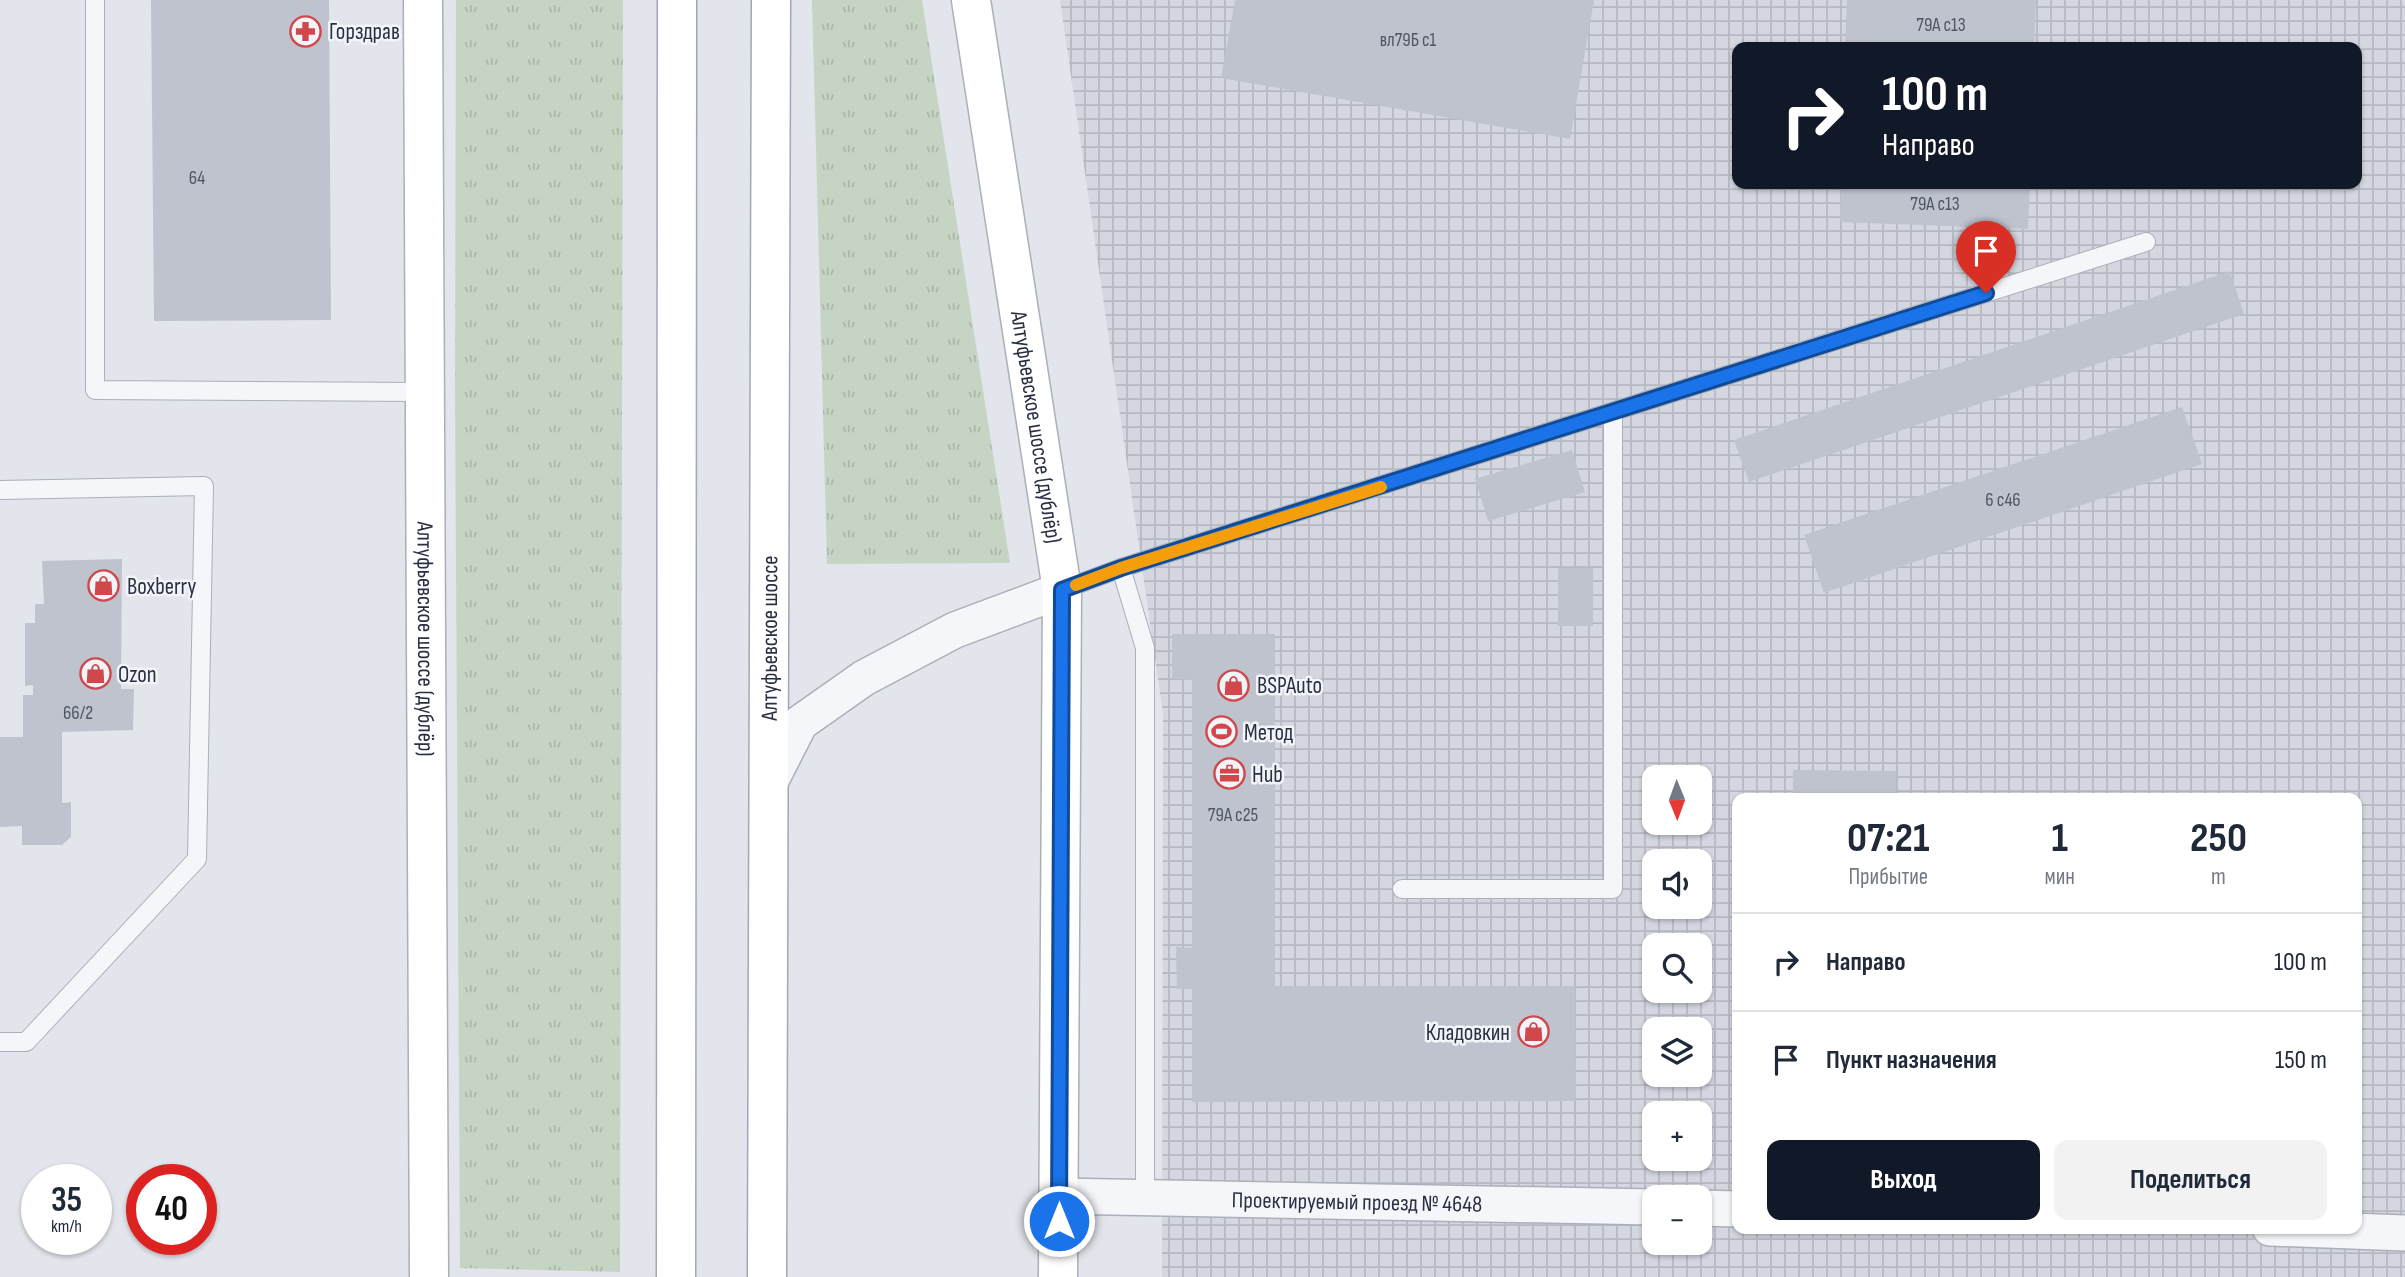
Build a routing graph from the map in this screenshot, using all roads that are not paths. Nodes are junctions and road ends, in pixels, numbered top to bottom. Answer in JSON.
{"nodes":[{"id":1,"x":95,"y":0,"type":"edge"},
{"id":2,"x":423,"y":0,"type":"edge"},
{"id":3,"x":677,"y":0,"type":"edge"},
{"id":4,"x":771,"y":0,"type":"edge"},
{"id":5,"x":971,"y":0,"type":"edge"},
{"id":6,"x":2146,"y":242,"type":"dead end"},
{"id":7,"x":424,"y":392,"type":"junction"},
{"id":8,"x":1613,"y":412,"type":"junction"},
{"id":9,"x":0,"y":490,"type":"edge"},
{"id":10,"x":1121,"y":568,"type":"junction"},
{"id":11,"x":1062,"y":590,"type":"junction"},
{"id":12,"x":769,"y":782,"type":"junction"},
{"id":13,"x":1402,"y":889,"type":"dead end"},
{"id":14,"x":0,"y":1042,"type":"edge"},
{"id":15,"x":1059,"y":1196,"type":"junction"},
{"id":16,"x":1145,"y":1198,"type":"junction"},
{"id":17,"x":1642,"y":1207,"type":"edge"},
{"id":18,"x":1712,"y":1208,"type":"edge"},
{"id":19,"x":1732,"y":1209,"type":"edge"},
{"id":20,"x":2362,"y":1231,"type":"edge"},
{"id":21,"x":2405,"y":1233,"type":"edge"},
{"id":22,"x":429,"y":1277,"type":"edge"},
{"id":23,"x":676,"y":1277,"type":"edge"},
{"id":24,"x":766,"y":1277,"type":"edge"},
{"id":25,"x":1058,"y":1277,"type":"edge"}],
"edges":[{"from":1,"to":7,"type":"lane"},
{"from":2,"to":7,"type":"main road","name":"Алтуфьевское шоссе (дублёр)"},
{"from":3,"to":23,"type":"main road"},
{"from":4,"to":12,"type":"main road","name":"Алтуфьевское шоссе"},
{"from":5,"to":11,"type":"main road","name":"Алтуфьевское шоссе (дублёр)"},
{"from":6,"to":8,"type":"lane"},
{"from":7,"to":22,"type":"main road","name":"Алтуфьевское шоссе (дублёр)"},
{"from":8,"to":10,"type":"lane"},
{"from":8,"to":13,"type":"lane"},
{"from":9,"to":14,"type":"lane"},
{"from":10,"to":11,"type":"lane"},
{"from":10,"to":16,"type":"lane"},
{"from":11,"to":12,"type":"street"},
{"from":11,"to":15,"type":"main road","name":"Алтуфьевское шоссе (дублёр)"},
{"from":12,"to":24,"type":"main road","name":"Алтуфьевское шоссе"},
{"from":15,"to":16,"type":"street","name":"Проектируемый проезд № 4648"},
{"from":15,"to":25,"type":"main road","name":"Алтуфьевское шоссе (дублёр)"},
{"from":16,"to":17,"type":"street","name":"Проектируемый проезд № 4648"},
{"from":18,"to":19,"type":"street"},
{"from":20,"to":21,"type":"street"}]}
